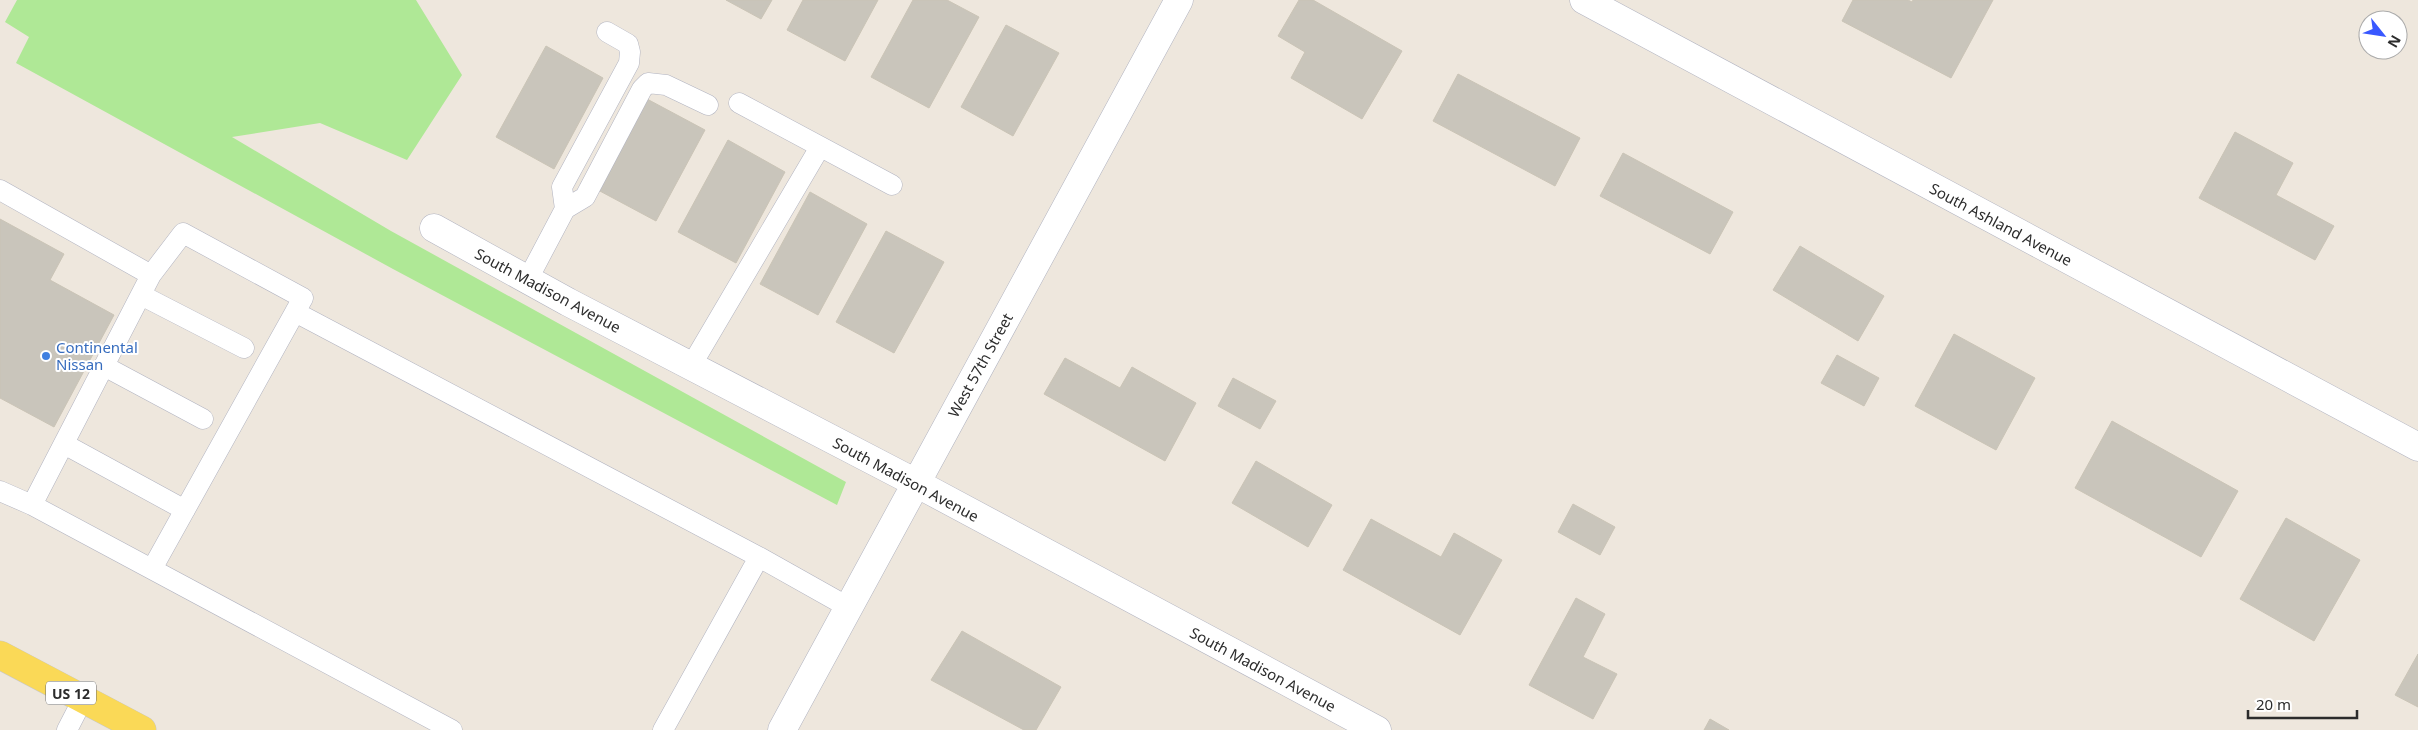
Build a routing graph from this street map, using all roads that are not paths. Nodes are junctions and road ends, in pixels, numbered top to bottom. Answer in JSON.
{"nodes":[{"id":1,"x":1178,"y":0,"type":"edge"},
{"id":2,"x":1584,"y":0,"type":"edge"},
{"id":3,"x":607,"y":32,"type":"dead end"},
{"id":4,"x":739,"y":103,"type":"dead end"},
{"id":5,"x":708,"y":105,"type":"dead end"},
{"id":6,"x":820,"y":147,"type":"junction"},
{"id":7,"x":892,"y":185,"type":"dead end"},
{"id":8,"x":0,"y":190,"type":"edge"},
{"id":9,"x":565,"y":209,"type":"junction"},
{"id":10,"x":434,"y":228,"type":"dead end"},
{"id":11,"x":152,"y":275,"type":"junction"},
{"id":12,"x":528,"y":279,"type":"junction"},
{"id":13,"x":141,"y":294,"type":"junction"},
{"id":14,"x":295,"y":312,"type":"junction"},
{"id":15,"x":244,"y":348,"type":"dead end"},
{"id":16,"x":104,"y":366,"type":"junction"},
{"id":17,"x":691,"y":366,"type":"junction"},
{"id":18,"x":203,"y":419,"type":"dead end"},
{"id":19,"x":64,"y":444,"type":"junction"},
{"id":20,"x":2418,"y":447,"type":"edge"},
{"id":21,"x":916,"y":484,"type":"junction"},
{"id":22,"x":0,"y":491,"type":"edge"},
{"id":23,"x":32,"y":505,"type":"junction"},
{"id":24,"x":185,"y":510,"type":"junction"},
{"id":25,"x":759,"y":557,"type":"junction"},
{"id":26,"x":152,"y":569,"type":"junction"},
{"id":27,"x":848,"y":607,"type":"junction"},
{"id":28,"x":0,"y":656,"type":"edge"},
{"id":29,"x":83,"y":699,"type":"junction"},
{"id":30,"x":67,"y":730,"type":"edge"},
{"id":31,"x":142,"y":730,"type":"edge"},
{"id":32,"x":452,"y":730,"type":"edge"},
{"id":33,"x":663,"y":730,"type":"edge"},
{"id":34,"x":782,"y":730,"type":"edge"},
{"id":35,"x":1377,"y":730,"type":"edge"}],
"edges":[{"from":1,"to":21,"type":"street","name":"West 57th Street"},
{"from":2,"to":20,"type":"street","name":"South Ashland Avenue"},
{"from":3,"to":9,"type":"lane"},
{"from":4,"to":6,"type":"lane"},
{"from":5,"to":9,"type":"lane"},
{"from":6,"to":7,"type":"lane"},
{"from":6,"to":17,"type":"lane"},
{"from":8,"to":11,"type":"lane"},
{"from":9,"to":12,"type":"lane"},
{"from":10,"to":12,"type":"street","name":"South Madison Avenue"},
{"from":11,"to":13,"type":"lane"},
{"from":11,"to":14,"type":"lane"},
{"from":12,"to":17,"type":"street","name":"South Madison Avenue"},
{"from":13,"to":15,"type":"lane"},
{"from":13,"to":16,"type":"lane"},
{"from":14,"to":24,"type":"lane"},
{"from":14,"to":25,"type":"lane"},
{"from":16,"to":18,"type":"lane"},
{"from":16,"to":19,"type":"lane"},
{"from":17,"to":21,"type":"street","name":"South Madison Avenue"},
{"from":19,"to":23,"type":"lane"},
{"from":19,"to":24,"type":"lane"},
{"from":21,"to":27,"type":"street","name":"West 57th Street"},
{"from":21,"to":35,"type":"street","name":"South Madison Avenue"},
{"from":22,"to":23,"type":"lane"},
{"from":23,"to":26,"type":"lane"},
{"from":24,"to":26,"type":"lane"},
{"from":25,"to":27,"type":"lane"},
{"from":25,"to":33,"type":"lane"},
{"from":26,"to":32,"type":"lane"},
{"from":27,"to":34,"type":"street","name":"West 57th Street"},
{"from":28,"to":29,"type":"main road","number":"US 12"},
{"from":29,"to":30,"type":"lane"},
{"from":29,"to":31,"type":"main road","number":"US 12"}]}
